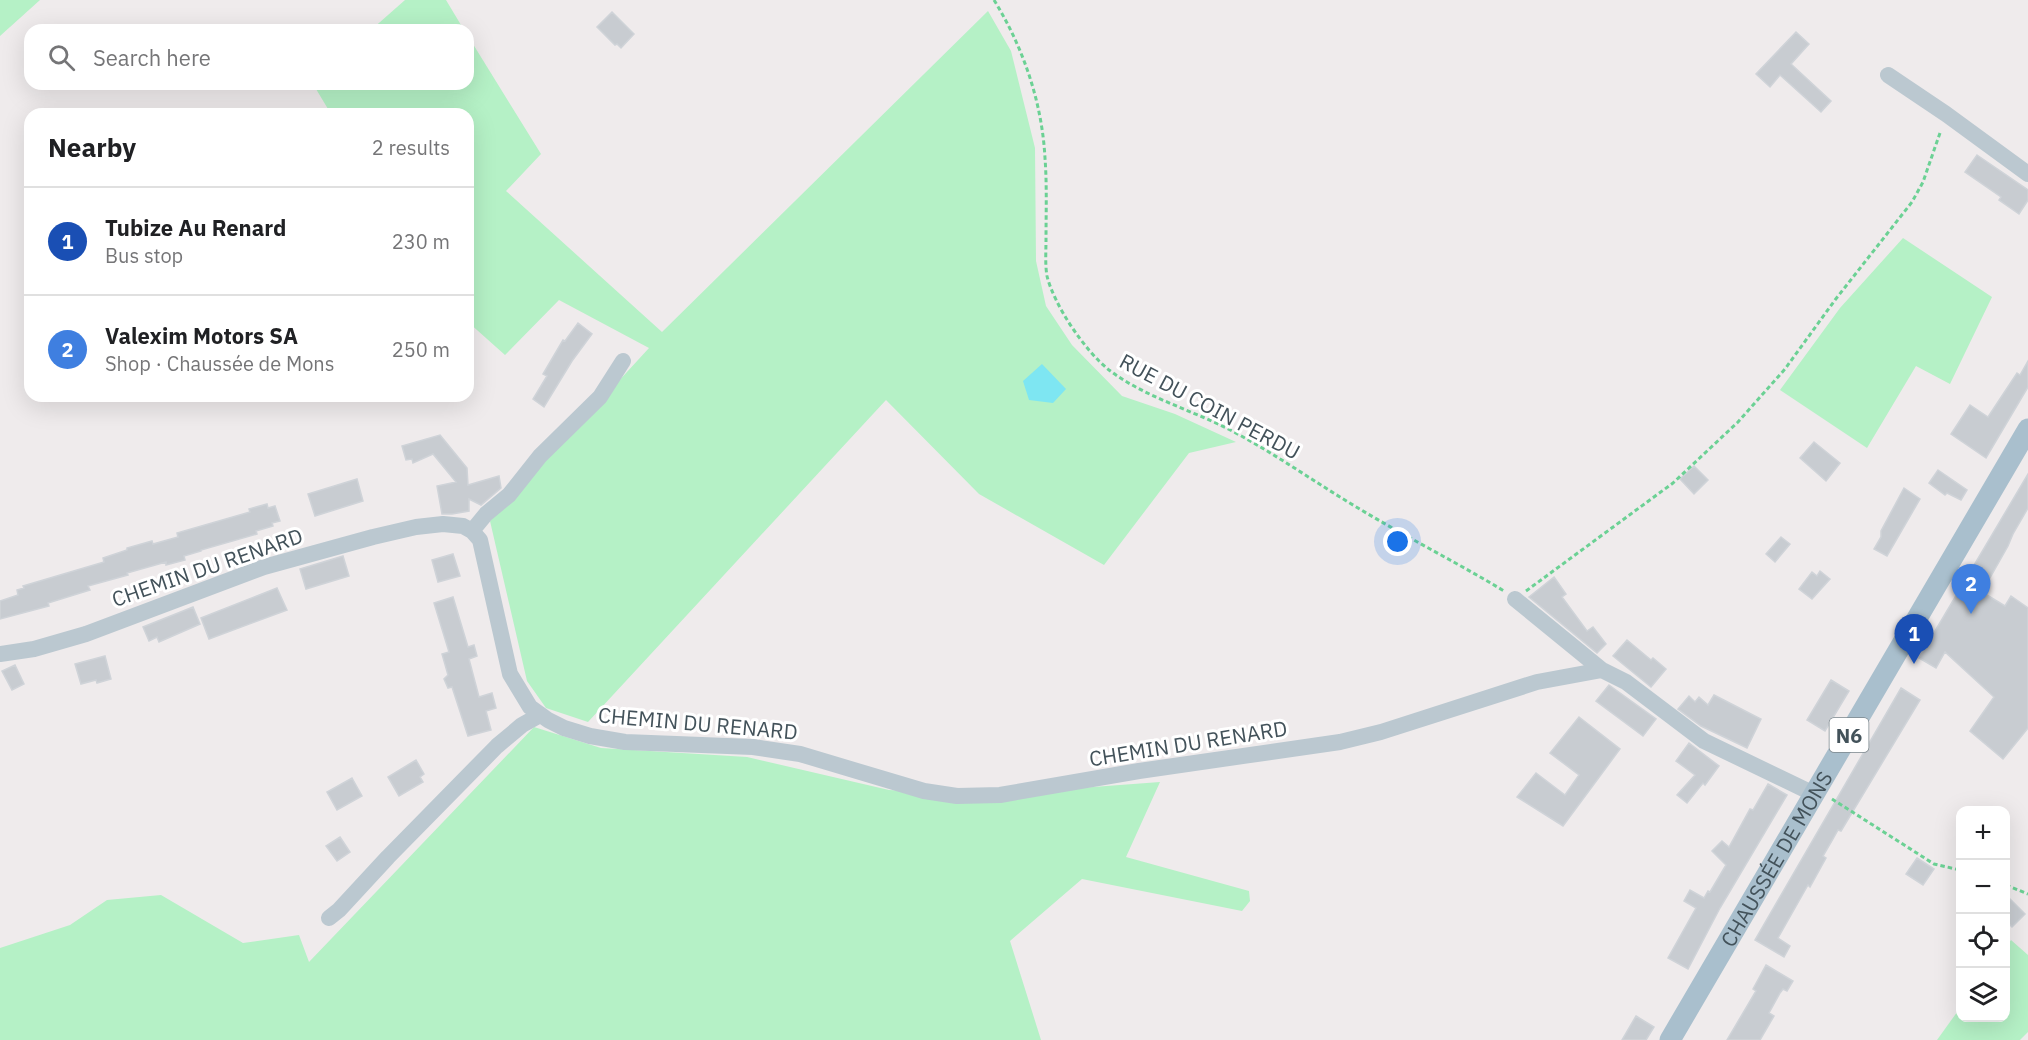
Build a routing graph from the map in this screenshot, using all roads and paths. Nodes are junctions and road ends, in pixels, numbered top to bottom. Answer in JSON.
{"nodes":[{"id":1,"x":994,"y":0,"type":"edge"},
{"id":2,"x":1888,"y":75,"type":"dead end"},
{"id":3,"x":1946,"y":114,"type":"junction"},
{"id":4,"x":2028,"y":174,"type":"edge"},
{"id":5,"x":623,"y":361,"type":"dead end"},
{"id":6,"x":2028,"y":429,"type":"edge"},
{"id":7,"x":472,"y":531,"type":"junction"},
{"id":8,"x":1515,"y":599,"type":"junction"},
{"id":9,"x":0,"y":654,"type":"edge"},
{"id":10,"x":1602,"y":670,"type":"junction"},
{"id":11,"x":540,"y":715,"type":"junction"},
{"id":12,"x":1815,"y":792,"type":"junction"},
{"id":13,"x":1956,"y":869,"type":"edge"},
{"id":14,"x":2010,"y":887,"type":"edge"},
{"id":15,"x":2028,"y":894,"type":"edge"},
{"id":16,"x":329,"y":918,"type":"dead end"},
{"id":17,"x":1670,"y":1040,"type":"edge"}],
"edges":[{"from":1,"to":8,"type":"path","name":"RUE DU COIN PERDU"},
{"from":2,"to":3,"type":"street"},
{"from":3,"to":4,"type":"street"},
{"from":3,"to":8,"type":"path"},
{"from":5,"to":7,"type":"street"},
{"from":6,"to":12,"type":"main road","name":"CHAUSSÉE DE MONS","number":"N6"},
{"from":7,"to":9,"type":"street","name":"CHEMIN DU RENARD"},
{"from":7,"to":11,"type":"street","name":"CHEMIN DU RENARD"},
{"from":8,"to":10,"type":"street"},
{"from":10,"to":11,"type":"street","name":"CHEMIN DU RENARD"},
{"from":10,"to":12,"type":"street"},
{"from":11,"to":16,"type":"street"},
{"from":12,"to":13,"type":"path"},
{"from":12,"to":17,"type":"main road","name":"CHAUSSÉE DE MONS","number":"N6"},
{"from":14,"to":15,"type":"path"}]}
